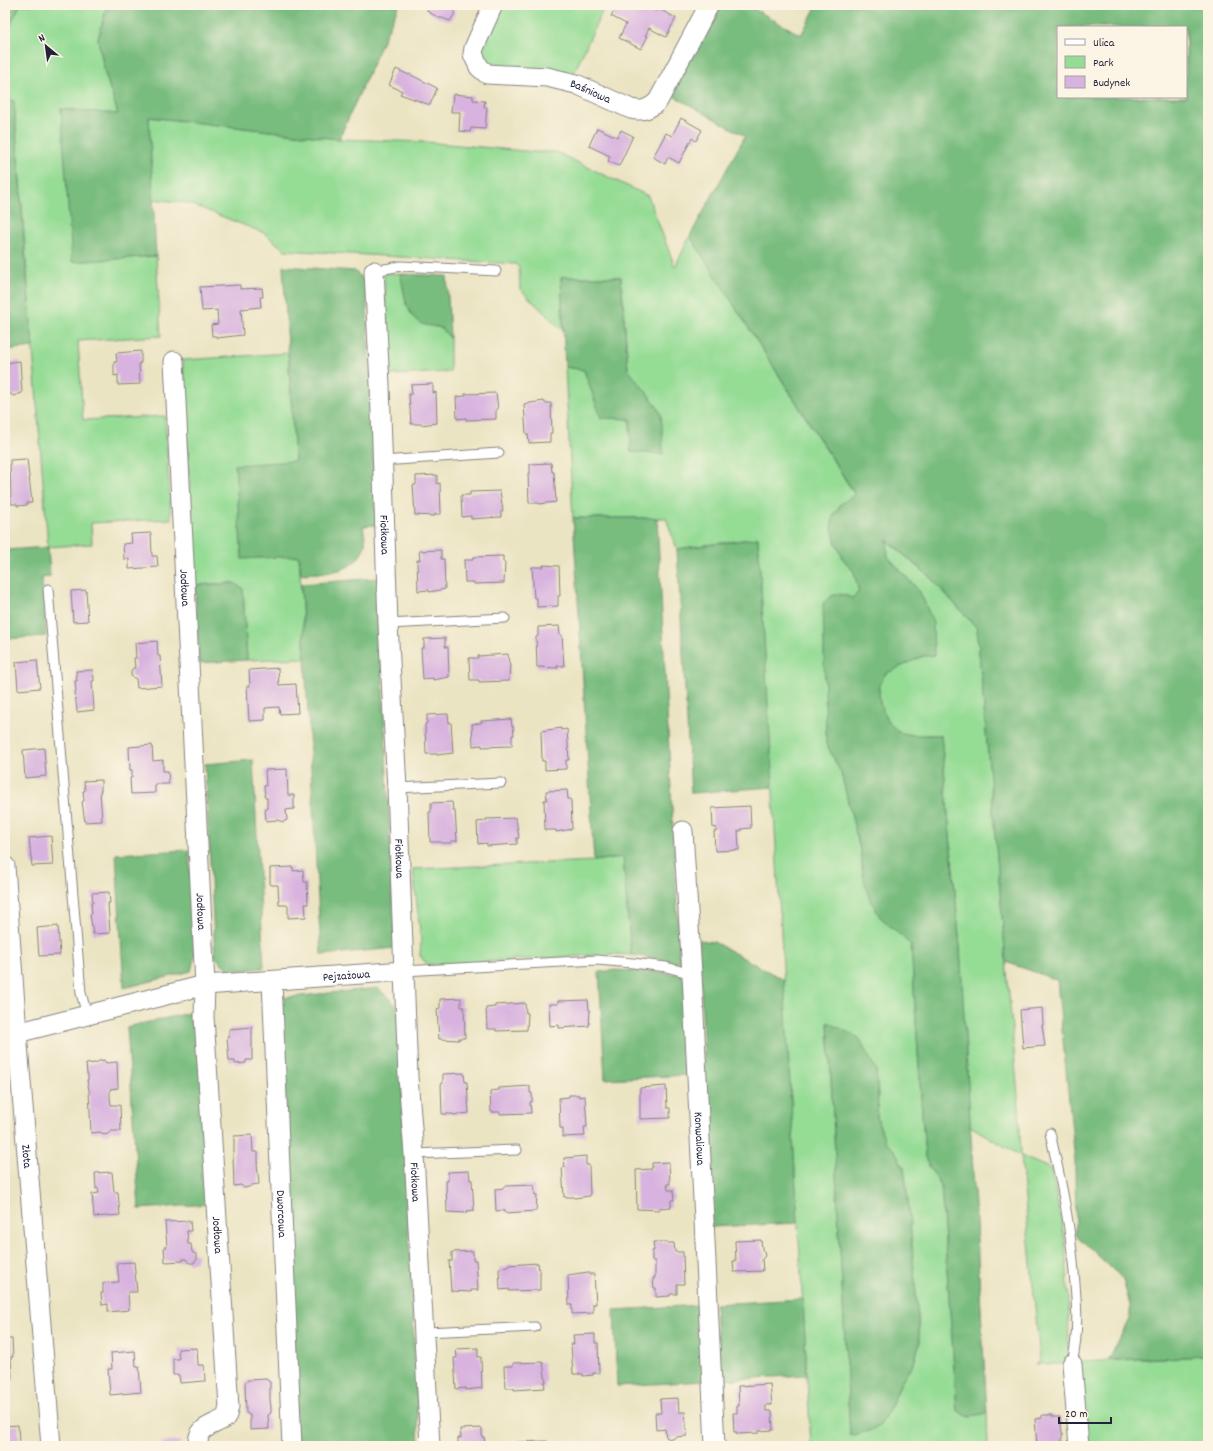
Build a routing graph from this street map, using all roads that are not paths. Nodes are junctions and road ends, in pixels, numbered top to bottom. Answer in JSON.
{"nodes":[{"id":1,"x":493,"y":5,"type":"edge"},
{"id":2,"x":709,"y":5,"type":"edge"},
{"id":3,"x":374,"y":271,"type":"joint"},
{"id":4,"x":496,"y":271,"type":"dead end"},
{"id":5,"x":174,"y":361,"type":"dead end"},
{"id":6,"x":499,"y":454,"type":"dead end"},
{"id":7,"x":382,"y":461,"type":"junction"},
{"id":8,"x":48,"y":589,"type":"dead end"},
{"id":9,"x":504,"y":618,"type":"dead end"},
{"id":10,"x":388,"y":624,"type":"junction"},
{"id":11,"x":501,"y":783,"type":"dead end"},
{"id":12,"x":397,"y":788,"type":"junction"},
{"id":13,"x":682,"y":831,"type":"dead end"},
{"id":14,"x":5,"y":866,"type":"edge"},
{"id":15,"x":404,"y":971,"type":"junction"},
{"id":16,"x":692,"y":974,"type":"junction"},
{"id":17,"x":272,"y":981,"type":"junction"},
{"id":18,"x":205,"y":985,"type":"junction"},
{"id":19,"x":86,"y":1015,"type":"junction"},
{"id":20,"x":11,"y":1035,"type":"edge"},
{"id":21,"x":1050,"y":1133,"type":"dead end"},
{"id":22,"x":517,"y":1150,"type":"dead end"},
{"id":23,"x":414,"y":1154,"type":"junction"},
{"id":24,"x":535,"y":1327,"type":"dead end"},
{"id":25,"x":425,"y":1332,"type":"junction"},
{"id":26,"x":1072,"y":1364,"type":"joint"},
{"id":27,"x":51,"y":1446,"type":"edge"},
{"id":28,"x":198,"y":1446,"type":"edge"},
{"id":29,"x":292,"y":1446,"type":"edge"},
{"id":30,"x":430,"y":1446,"type":"edge"},
{"id":31,"x":715,"y":1446,"type":"edge"},
{"id":32,"x":1078,"y":1446,"type":"edge"}],
"edges":[{"from":1,"to":2,"type":"street","name":"Baśniowa"},
{"from":3,"to":4,"type":"lane"},
{"from":3,"to":7,"type":"street","name":"Fiołkowa"},
{"from":5,"to":18,"type":"street","name":"Jodłowa"},
{"from":6,"to":7,"type":"lane"},
{"from":7,"to":10,"type":"street","name":"Fiołkowa"},
{"from":8,"to":19,"type":"lane"},
{"from":9,"to":10,"type":"lane"},
{"from":10,"to":12,"type":"street","name":"Fiołkowa"},
{"from":11,"to":12,"type":"lane"},
{"from":12,"to":15,"type":"street","name":"Fiołkowa"},
{"from":13,"to":16,"type":"street","name":"Konwaliowa"},
{"from":14,"to":20,"type":"street","name":"Złota"},
{"from":15,"to":16,"type":"lane","name":"Pejzażowa"},
{"from":15,"to":17,"type":"street","name":"Pejzażowa"},
{"from":15,"to":23,"type":"street","name":"Fiołkowa"},
{"from":16,"to":31,"type":"street","name":"Konwaliowa"},
{"from":17,"to":18,"type":"street","name":"Pejzażowa"},
{"from":17,"to":29,"type":"street","name":"Dworcowa"},
{"from":18,"to":19,"type":"street","name":"Pejzażowa"},
{"from":18,"to":28,"type":"street","name":"Jodłowa"},
{"from":19,"to":20,"type":"street","name":"Pejzażowa"},
{"from":20,"to":27,"type":"street","name":"Złota"},
{"from":21,"to":26,"type":"lane"},
{"from":22,"to":23,"type":"lane"},
{"from":23,"to":25,"type":"street","name":"Fiołkowa"},
{"from":24,"to":25,"type":"lane"},
{"from":25,"to":30,"type":"street","name":"Fiołkowa"},
{"from":26,"to":32,"type":"street"}]}
